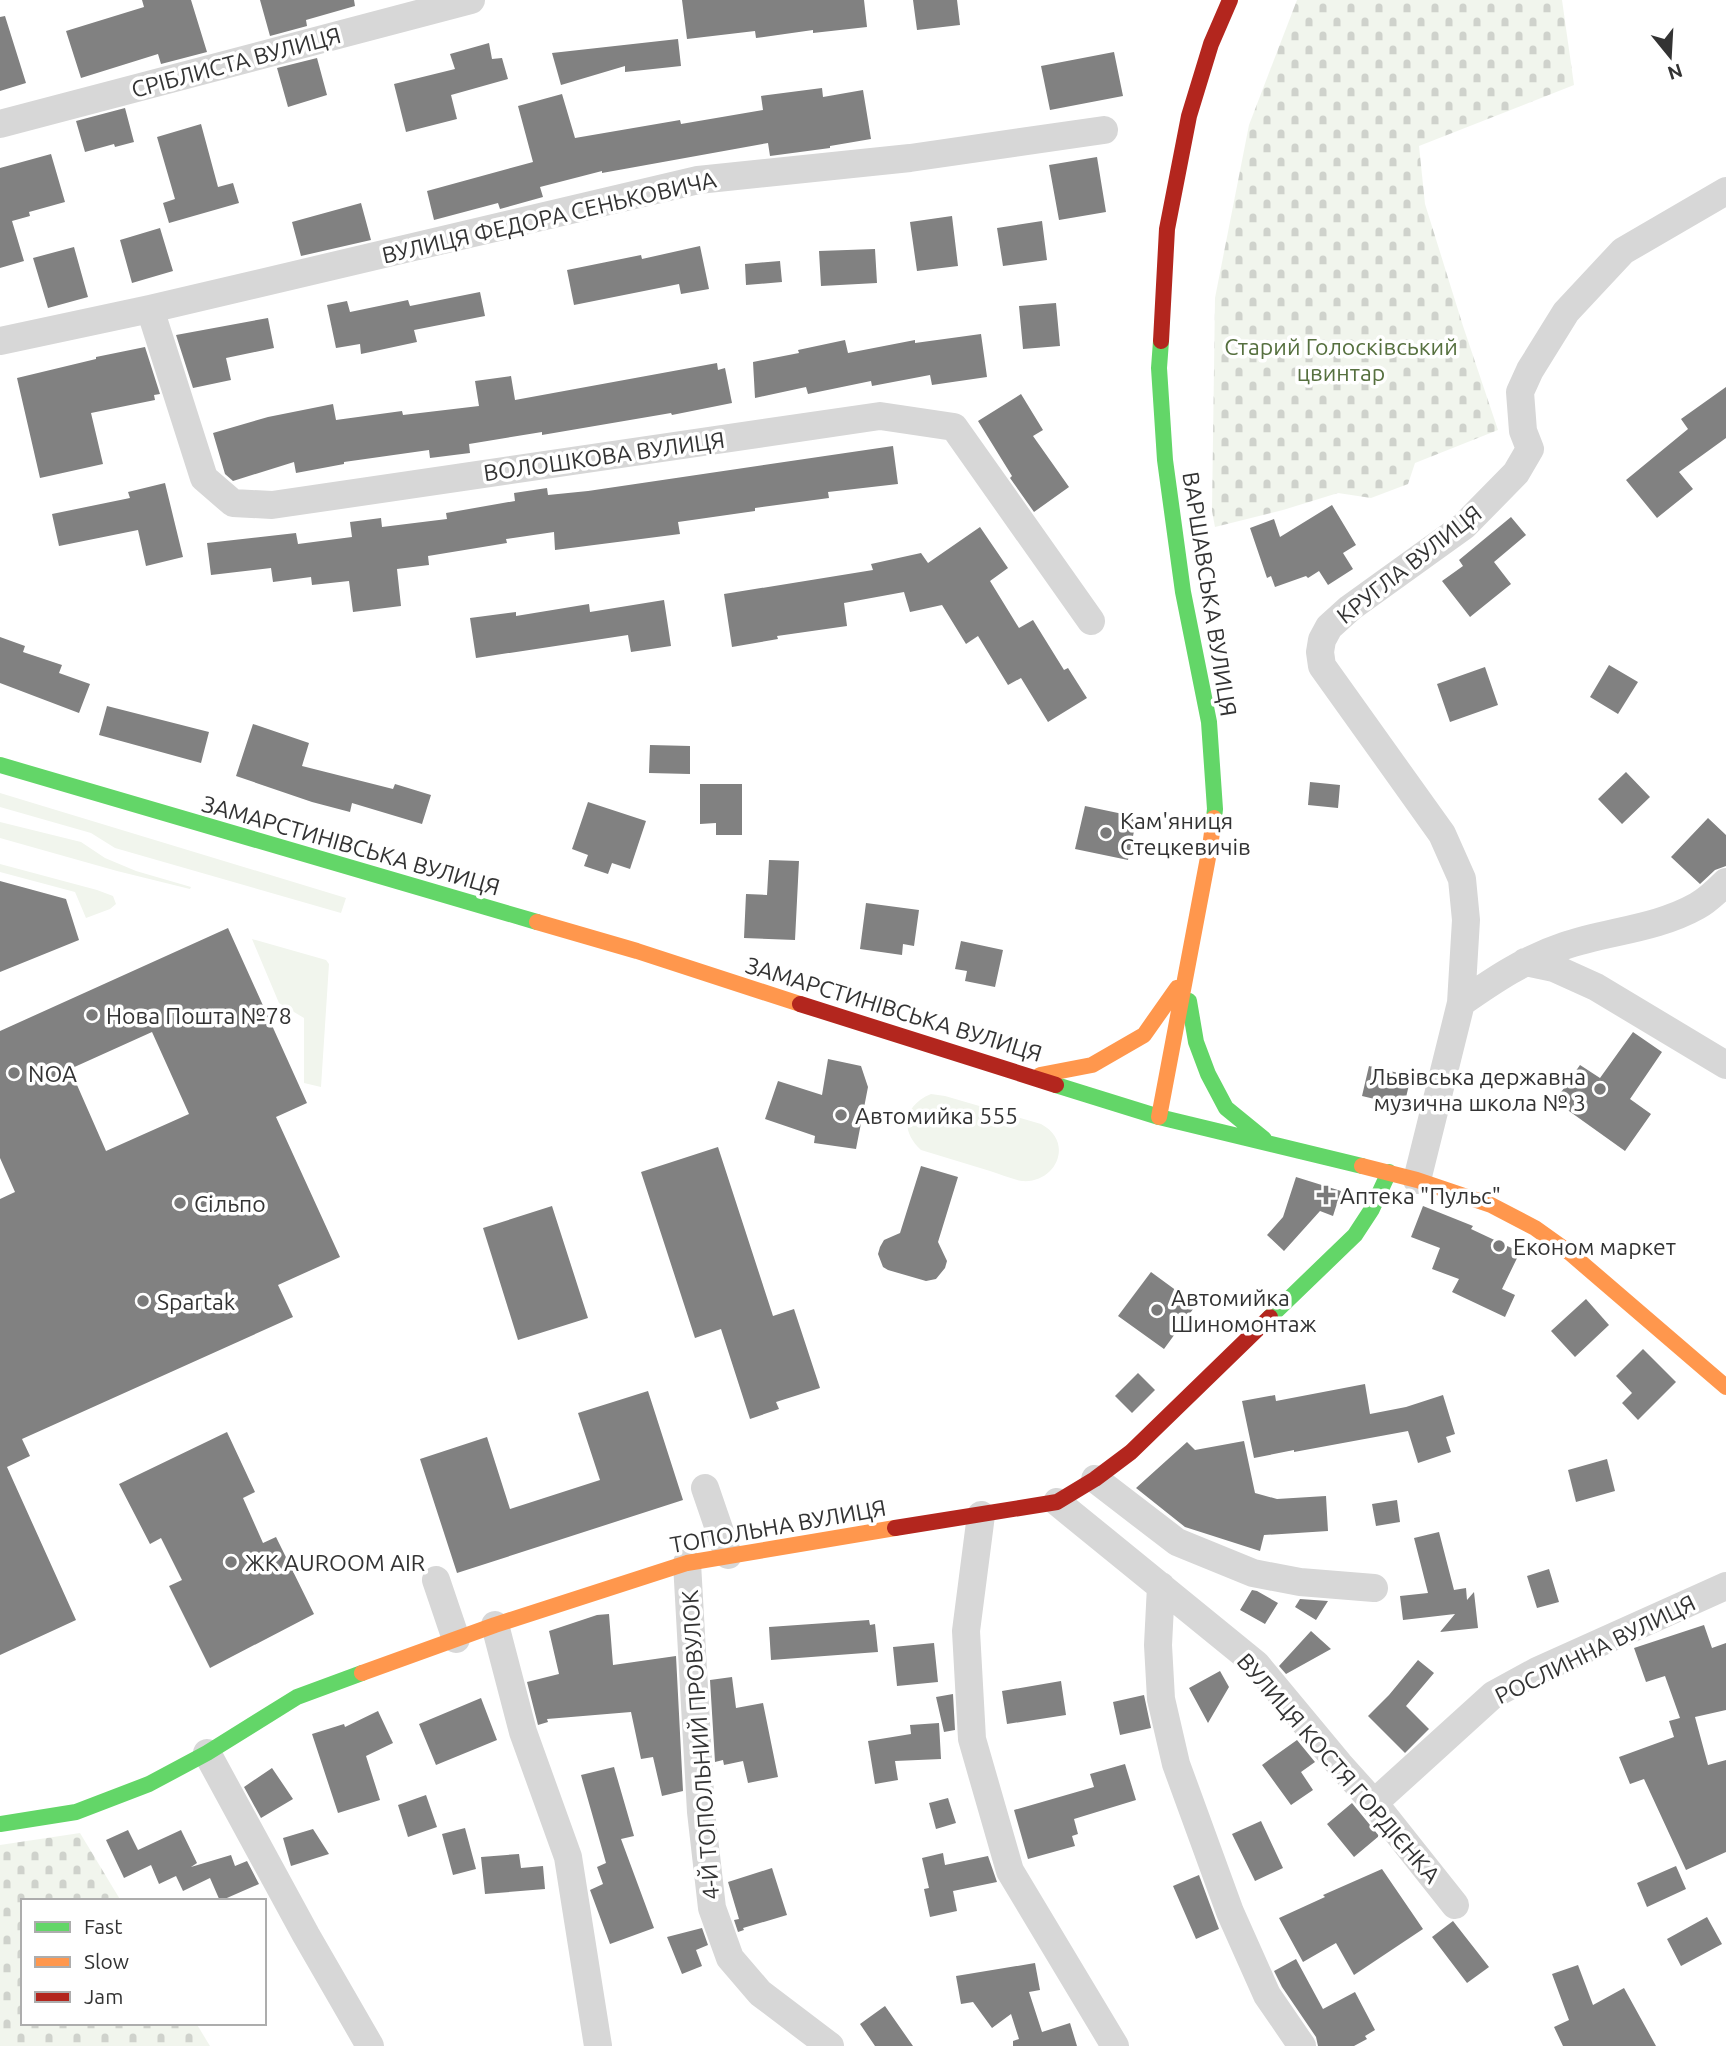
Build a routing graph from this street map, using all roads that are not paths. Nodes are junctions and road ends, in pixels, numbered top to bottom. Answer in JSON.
{"nodes":[{"id":1,"x":471,"y":0,"type":"edge"},
{"id":2,"x":1230,"y":0,"type":"edge"},
{"id":3,"x":0,"y":124,"type":"edge"},
{"id":4,"x":1104,"y":130,"type":"dead end"},
{"id":5,"x":1726,"y":191,"type":"edge"},
{"id":6,"x":150,"y":309,"type":"junction"},
{"id":7,"x":0,"y":341,"type":"edge"},
{"id":8,"x":1091,"y":621,"type":"dead end"},
{"id":9,"x":0,"y":765,"type":"edge"},
{"id":10,"x":1726,"y":882,"type":"edge"},
{"id":11,"x":1525,"y":962,"type":"junction"},
{"id":12,"x":1185,"y":978,"type":"junction"},
{"id":13,"x":1461,"y":1003,"type":"junction"},
{"id":14,"x":1726,"y":1065,"type":"edge"},
{"id":15,"x":1032,"y":1076,"type":"junction"},
{"id":16,"x":1159,"y":1117,"type":"junction"},
{"id":17,"x":1267,"y":1142,"type":"junction"},
{"id":18,"x":1389,"y":1172,"type":"junction"},
{"id":19,"x":1417,"y":1180,"type":"junction"},
{"id":20,"x":1723,"y":1374,"type":"edge"},
{"id":21,"x":1094,"y":1479,"type":"junction"},
{"id":22,"x":705,"y":1488,"type":"dead end"},
{"id":23,"x":1056,"y":1502,"type":"junction"},
{"id":24,"x":981,"y":1515,"type":"junction"},
{"id":25,"x":728,"y":1555,"type":"junction"},
{"id":26,"x":687,"y":1563,"type":"junction"},
{"id":27,"x":436,"y":1580,"type":"dead end"},
{"id":28,"x":1161,"y":1586,"type":"junction"},
{"id":29,"x":1726,"y":1586,"type":"edge"},
{"id":30,"x":1374,"y":1588,"type":"dead end"},
{"id":31,"x":495,"y":1625,"type":"junction"},
{"id":32,"x":456,"y":1639,"type":"junction"},
{"id":33,"x":207,"y":1753,"type":"junction"},
{"id":34,"x":1374,"y":1803,"type":"junction"},
{"id":35,"x":0,"y":1825,"type":"edge"},
{"id":36,"x":1455,"y":1905,"type":"dead end"},
{"id":37,"x":370,"y":2046,"type":"edge"},
{"id":38,"x":598,"y":2046,"type":"edge"},
{"id":39,"x":830,"y":2046,"type":"edge"},
{"id":40,"x":1115,"y":2046,"type":"edge"},
{"id":41,"x":1301,"y":2046,"type":"edge"}],
"edges":[{"from":1,"to":3,"type":"street","name":"СРІБЛИСТА ВУЛИЦЯ"},
{"from":2,"to":12,"type":"main road","name":"ВАРШАВСЬКА ВУЛИЦЯ"},
{"from":4,"to":6,"type":"street","name":"ВУЛИЦЯ ФЕДОРА СЕНЬКОВИЧА"},
{"from":5,"to":13,"type":"street","name":"КРУГЛА ВУЛИЦЯ"},
{"from":6,"to":7,"type":"street","name":"ВУЛИЦЯ ФЕДОРА СЕНЬКОВИЧА"},
{"from":6,"to":8,"type":"street","name":"ВОЛОШКОВА ВУЛИЦЯ"},
{"from":9,"to":15,"type":"main road","name":"ЗАМАРСТИНІВСЬКА ВУЛИЦЯ"},
{"from":10,"to":11,"type":"street"},
{"from":11,"to":13,"type":"street"},
{"from":11,"to":14,"type":"street"},
{"from":12,"to":15,"type":"main road"},
{"from":12,"to":16,"type":"main road","name":"ВАРШАВСЬКА ВУЛИЦЯ"},
{"from":12,"to":17,"type":"main road"},
{"from":13,"to":19,"type":"street","name":"КРУГЛА ВУЛИЦЯ"},
{"from":15,"to":16,"type":"main road","name":"ЗАМАРСТИНІВСЬКА ВУЛИЦЯ"},
{"from":16,"to":17,"type":"main road","name":"ЗАМАРСТИНІВСЬКА ВУЛИЦЯ"},
{"from":17,"to":18,"type":"main road","name":"ЗАМАРСТИНІВСЬКА ВУЛИЦЯ"},
{"from":18,"to":19,"type":"main road","name":"ЗАМАРСТИНІВСЬКА ВУЛИЦЯ"},
{"from":18,"to":21,"type":"main road","name":"ТОПОЛЬНА ВУЛИЦЯ"},
{"from":19,"to":20,"type":"main road","name":"ЗАМАРСТИНІВСЬКА ВУЛИЦЯ"},
{"from":21,"to":23,"type":"main road","name":"ТОПОЛЬНА ВУЛИЦЯ"},
{"from":21,"to":30,"type":"street"},
{"from":22,"to":25,"type":"street"},
{"from":23,"to":24,"type":"main road","name":"ТОПОЛЬНА ВУЛИЦЯ"},
{"from":23,"to":28,"type":"street","name":"ВУЛИЦЯ КОСТЯ ГОРДІЄНКА"},
{"from":24,"to":25,"type":"main road","name":"ТОПОЛЬНА ВУЛИЦЯ"},
{"from":24,"to":40,"type":"street"},
{"from":25,"to":26,"type":"main road","name":"ТОПОЛЬНА ВУЛИЦЯ"},
{"from":26,"to":31,"type":"main road","name":"ТОПОЛЬНА ВУЛИЦЯ"},
{"from":26,"to":39,"type":"street","name":"4-Й ТОПОЛЬНИЙ ПРОВУЛОК"},
{"from":27,"to":32,"type":"street"},
{"from":28,"to":34,"type":"street","name":"ВУЛИЦЯ КОСТЯ ГОРДІЄНКА"},
{"from":28,"to":41,"type":"street"},
{"from":29,"to":34,"type":"street","name":"РОСЛИННА ВУЛИЦЯ"},
{"from":31,"to":32,"type":"main road","name":"ТОПОЛЬНА ВУЛИЦЯ"},
{"from":31,"to":38,"type":"street"},
{"from":32,"to":33,"type":"main road","name":"ТОПОЛЬНА ВУЛИЦЯ"},
{"from":33,"to":35,"type":"main road","name":"ТОПОЛЬНА ВУЛИЦЯ"},
{"from":33,"to":37,"type":"street"},
{"from":34,"to":36,"type":"street","name":"ВУЛИЦЯ КОСТЯ ГОРДІЄНКА"}]}
